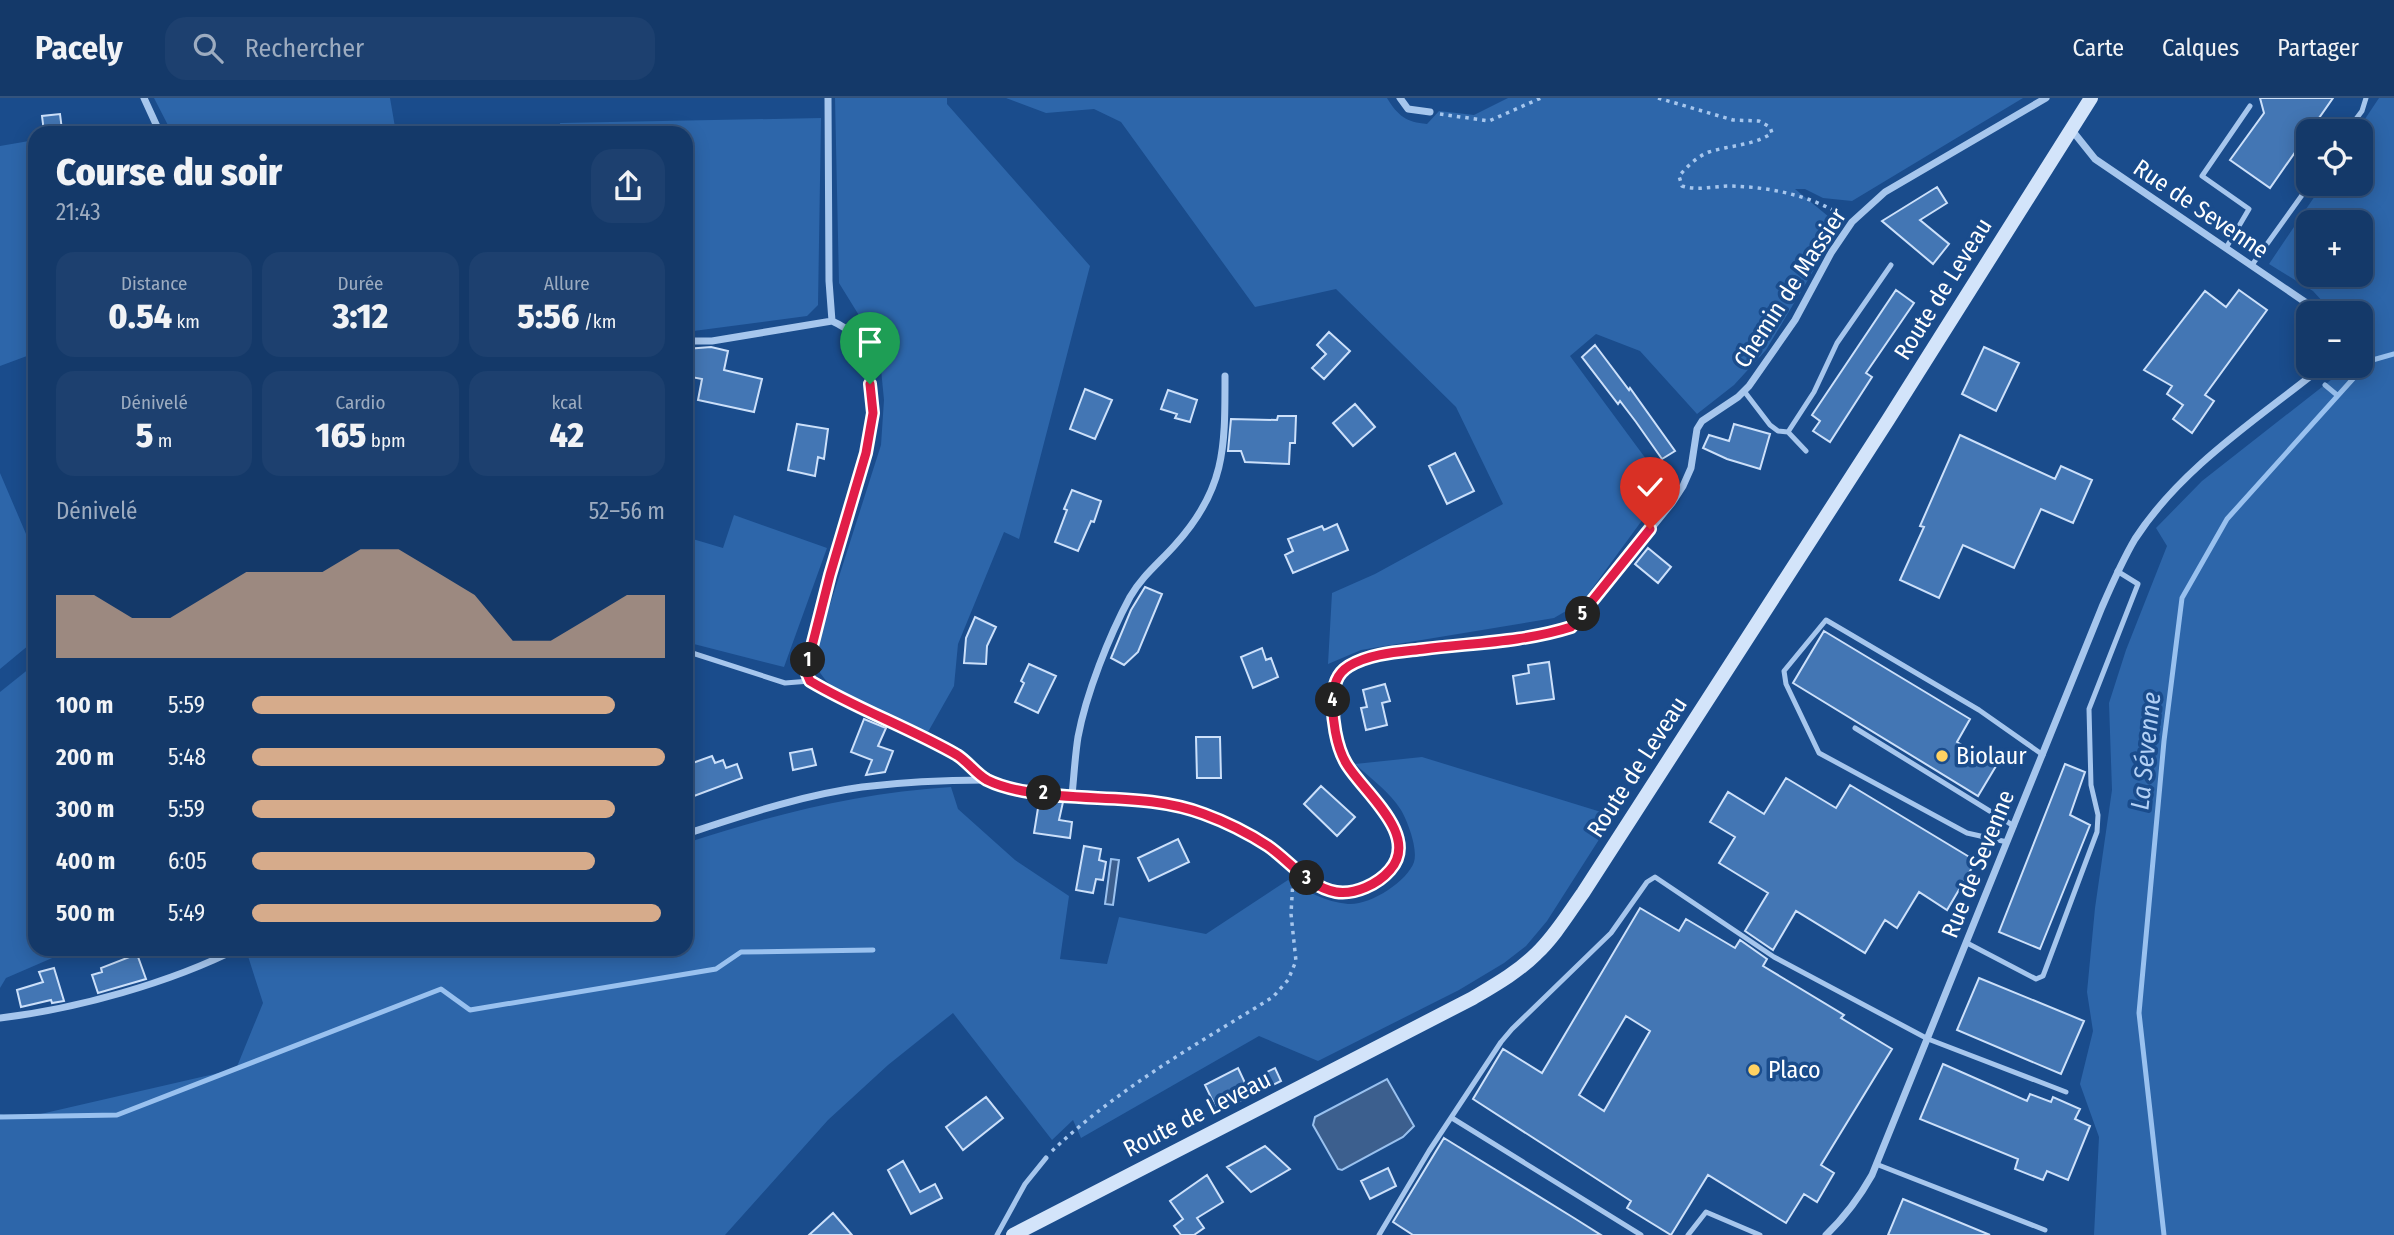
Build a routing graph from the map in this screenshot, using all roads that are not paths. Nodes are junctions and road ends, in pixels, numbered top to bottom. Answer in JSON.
{"nodes":[{"id":1,"x":144,"y":98,"type":"edge"},
{"id":2,"x":828,"y":98,"type":"edge"},
{"id":3,"x":1400,"y":98,"type":"edge"},
{"id":4,"x":2046,"y":98,"type":"edge"},
{"id":5,"x":2091,"y":98,"type":"edge"},
{"id":6,"x":2366,"y":98,"type":"edge"},
{"id":7,"x":2250,"y":106,"type":"dead end"},
{"id":8,"x":1430,"y":112,"type":"road end"},
{"id":9,"x":2356,"y":119,"type":"edge"},
{"id":10,"x":157,"y":126,"type":"edge"},
{"id":11,"x":2070,"y":128,"type":"junction"},
{"id":12,"x":2301,"y":196,"type":"edge"},
{"id":13,"x":2226,"y":248,"type":"junction"},
{"id":14,"x":1891,"y":265,"type":"dead end"},
{"id":15,"x":2252,"y":265,"type":"junction"},
{"id":16,"x":2302,"y":301,"type":"edge"},
{"id":17,"x":832,"y":321,"type":"junction"},
{"id":18,"x":693,"y":341,"type":"edge"},
{"id":19,"x":1224,"y":376,"type":"dead end"},
{"id":20,"x":2308,"y":378,"type":"edge"},
{"id":21,"x":1744,"y":391,"type":"junction"},
{"id":22,"x":1788,"y":432,"type":"junction"},
{"id":23,"x":1806,"y":451,"type":"dead end"},
{"id":24,"x":2117,"y":571,"type":"junction"},
{"id":25,"x":693,"y":653,"type":"edge"},
{"id":26,"x":810,"y":681,"type":"junction"},
{"id":27,"x":1855,"y":728,"type":"dead end"},
{"id":28,"x":2043,"y":755,"type":"junction"},
{"id":29,"x":986,"y":780,"type":"junction"},
{"id":30,"x":1072,"y":795,"type":"junction"},
{"id":31,"x":2014,"y":826,"type":"junction"},
{"id":32,"x":693,"y":832,"type":"edge"},
{"id":33,"x":2007,"y":842,"type":"junction"},
{"id":34,"x":1967,"y":943,"type":"junction"},
{"id":35,"x":221,"y":956,"type":"edge"},
{"id":36,"x":0,"y":1018,"type":"edge"},
{"id":37,"x":1928,"y":1039,"type":"junction"},
{"id":38,"x":2066,"y":1092,"type":"dead end"},
{"id":39,"x":1452,"y":1118,"type":"junction"},
{"id":40,"x":1046,"y":1158,"type":"road end"},
{"id":41,"x":1876,"y":1164,"type":"junction"},
{"id":42,"x":2045,"y":1230,"type":"dead end"},
{"id":43,"x":998,"y":1235,"type":"edge"},
{"id":44,"x":1013,"y":1235,"type":"edge"},
{"id":45,"x":1379,"y":1235,"type":"edge"},
{"id":46,"x":1641,"y":1235,"type":"edge"},
{"id":47,"x":1688,"y":1235,"type":"edge"},
{"id":48,"x":1760,"y":1235,"type":"edge"},
{"id":49,"x":1826,"y":1235,"type":"edge"}],
"edges":[{"from":1,"to":10,"type":"street"},
{"from":2,"to":17,"type":"street"},
{"from":3,"to":8,"type":"street"},
{"from":4,"to":21,"type":"street","name":"Chemin de Massier"},
{"from":5,"to":11,"type":"street","name":"Route de Leveau"},
{"from":6,"to":9,"type":"lane"},
{"from":7,"to":13,"type":"lane"},
{"from":11,"to":13,"type":"street","name":"Rue de Sevenne"},
{"from":11,"to":44,"type":"street","name":"Route de Leveau"},
{"from":12,"to":15,"type":"lane"},
{"from":13,"to":15,"type":"street","name":"Rue de Sevenne"},
{"from":14,"to":22,"type":"lane"},
{"from":15,"to":16,"type":"street","name":"Rue de Sevenne"},
{"from":17,"to":18,"type":"street"},
{"from":17,"to":26,"type":"street"},
{"from":19,"to":30,"type":"street"},
{"from":20,"to":24,"type":"street","name":"Rue de Sevenne"},
{"from":21,"to":22,"type":"lane"},
{"from":21,"to":30,"type":"street","name":"Chemin de Massier"},
{"from":22,"to":23,"type":"lane"},
{"from":24,"to":28,"type":"street","name":"Rue de Sevenne"},
{"from":24,"to":34,"type":"lane"},
{"from":25,"to":26,"type":"lane"},
{"from":26,"to":29,"type":"street","name":"Chemin de Massier"},
{"from":27,"to":31,"type":"lane"},
{"from":28,"to":31,"type":"street","name":"Rue de Sevenne"},
{"from":28,"to":33,"type":"lane"},
{"from":29,"to":30,"type":"street","name":"Chemin de Massier"},
{"from":29,"to":32,"type":"street"},
{"from":31,"to":33,"type":"street","name":"Rue de Sevenne"},
{"from":33,"to":34,"type":"street","name":"Rue de Sevenne"},
{"from":34,"to":37,"type":"street","name":"Rue de Sevenne"},
{"from":35,"to":36,"type":"street"},
{"from":37,"to":38,"type":"lane"},
{"from":37,"to":39,"type":"lane"},
{"from":37,"to":41,"type":"street","name":"Rue de Sevenne"},
{"from":39,"to":45,"type":"lane"},
{"from":39,"to":46,"type":"lane"},
{"from":40,"to":43,"type":"lane"},
{"from":41,"to":42,"type":"lane"},
{"from":41,"to":49,"type":"street","name":"Rue de Sevenne"},
{"from":47,"to":48,"type":"lane"}]}
